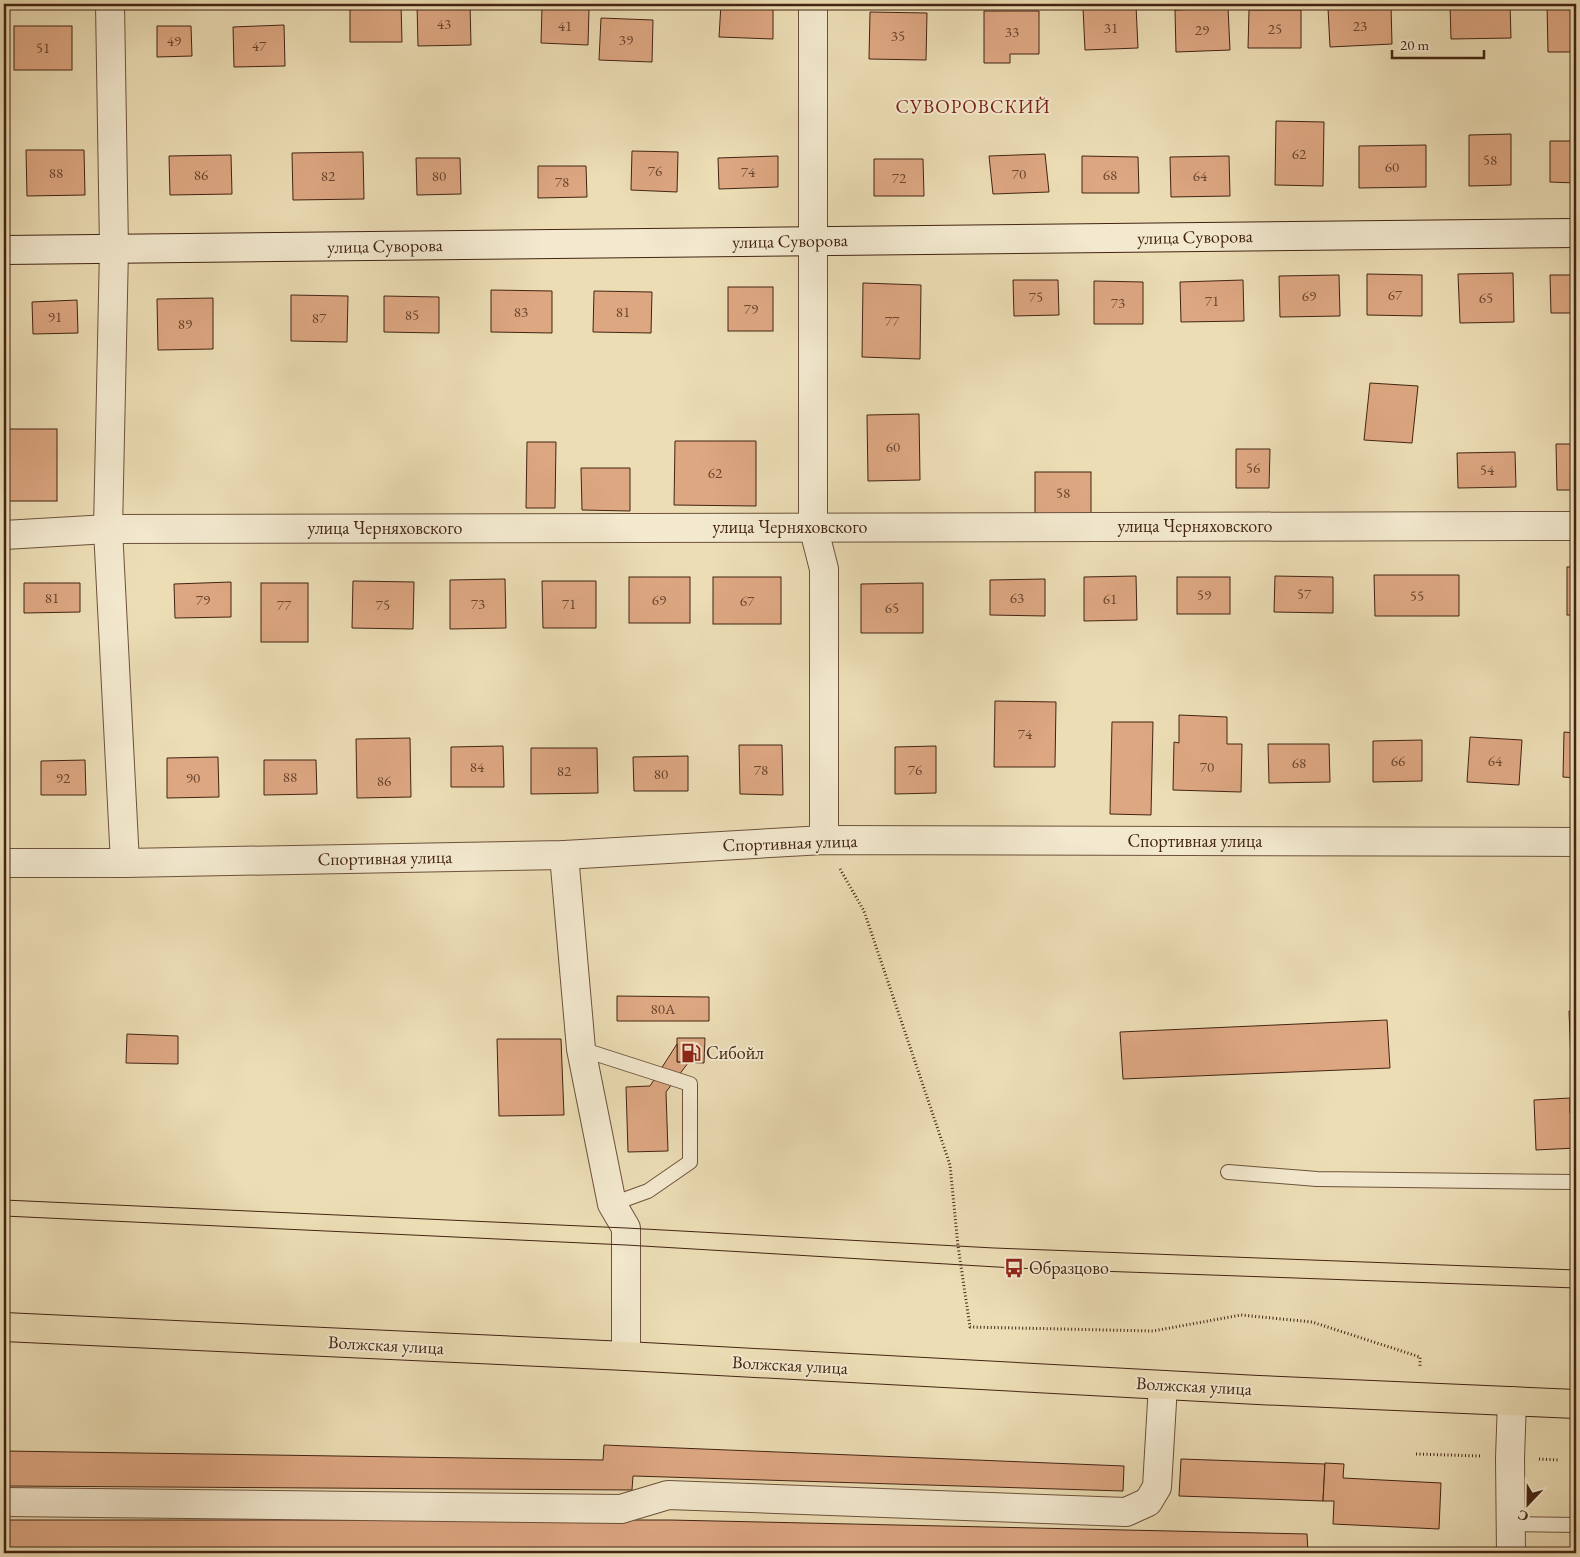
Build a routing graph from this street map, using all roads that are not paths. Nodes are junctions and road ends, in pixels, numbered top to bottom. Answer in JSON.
{"nodes":[{"id":1,"x":110,"y":4,"type":"edge"},
{"id":2,"x":813,"y":4,"type":"edge"},
{"id":3,"x":1576,"y":233,"type":"edge"},
{"id":4,"x":814,"y":241,"type":"junction"},
{"id":5,"x":114,"y":249,"type":"junction"},
{"id":6,"x":4,"y":250,"type":"edge"},
{"id":7,"x":813,"y":526,"type":"junction"},
{"id":8,"x":1576,"y":526,"type":"edge"},
{"id":9,"x":108,"y":529,"type":"junction"},
{"id":10,"x":4,"y":534,"type":"edge"},
{"id":11,"x":824,"y":840,"type":"junction"},
{"id":12,"x":1576,"y":842,"type":"edge"},
{"id":13,"x":564,"y":855,"type":"junction"},
{"id":14,"x":4,"y":863,"type":"edge"},
{"id":15,"x":125,"y":863,"type":"junction"},
{"id":16,"x":581,"y":1049,"type":"junction"},
{"id":17,"x":1228,"y":1172,"type":"dead end"},
{"id":18,"x":1576,"y":1182,"type":"edge"},
{"id":19,"x":612,"y":1204,"type":"junction"},
{"id":20,"x":4,"y":1328,"type":"edge"},
{"id":21,"x":626,"y":1356,"type":"junction"},
{"id":22,"x":1163,"y":1385,"type":"junction"},
{"id":23,"x":1512,"y":1401,"type":"junction"},
{"id":24,"x":1576,"y":1404,"type":"edge"},
{"id":25,"x":4,"y":1502,"type":"edge"},
{"id":26,"x":1512,"y":1524,"type":"junction"},
{"id":27,"x":1576,"y":1524,"type":"edge"},
{"id":28,"x":1511,"y":1553,"type":"edge"}],
"edges":[{"from":1,"to":5,"type":"street"},
{"from":2,"to":4,"type":"street"},
{"from":3,"to":4,"type":"street","name":"улица Суворова"},
{"from":4,"to":5,"type":"street","name":"улица Суворова"},
{"from":4,"to":7,"type":"street"},
{"from":5,"to":6,"type":"street","name":"улица Суворова"},
{"from":5,"to":9,"type":"street"},
{"from":7,"to":8,"type":"street","name":"улица Черняховского"},
{"from":7,"to":9,"type":"street","name":"улица Черняховского"},
{"from":7,"to":11,"type":"street"},
{"from":9,"to":10,"type":"street","name":"улица Черняховского"},
{"from":9,"to":15,"type":"street"},
{"from":11,"to":12,"type":"street","name":"Спортивная улица"},
{"from":11,"to":13,"type":"street","name":"Спортивная улица"},
{"from":13,"to":15,"type":"street","name":"Спортивная улица"},
{"from":13,"to":16,"type":"street"},
{"from":14,"to":15,"type":"street","name":"Спортивная улица"},
{"from":16,"to":19,"type":"street"},
{"from":16,"to":19,"type":"lane"},
{"from":17,"to":18,"type":"lane"},
{"from":19,"to":21,"type":"street"},
{"from":20,"to":21,"type":"main road","name":"Волжская улица"},
{"from":21,"to":22,"type":"main road","name":"Волжская улица"},
{"from":22,"to":23,"type":"main road","name":"Волжская улица"},
{"from":22,"to":25,"type":"street"},
{"from":23,"to":24,"type":"main road","name":"Волжская улица"},
{"from":23,"to":26,"type":"street"},
{"from":26,"to":27,"type":"lane"},
{"from":26,"to":28,"type":"street"}]}
